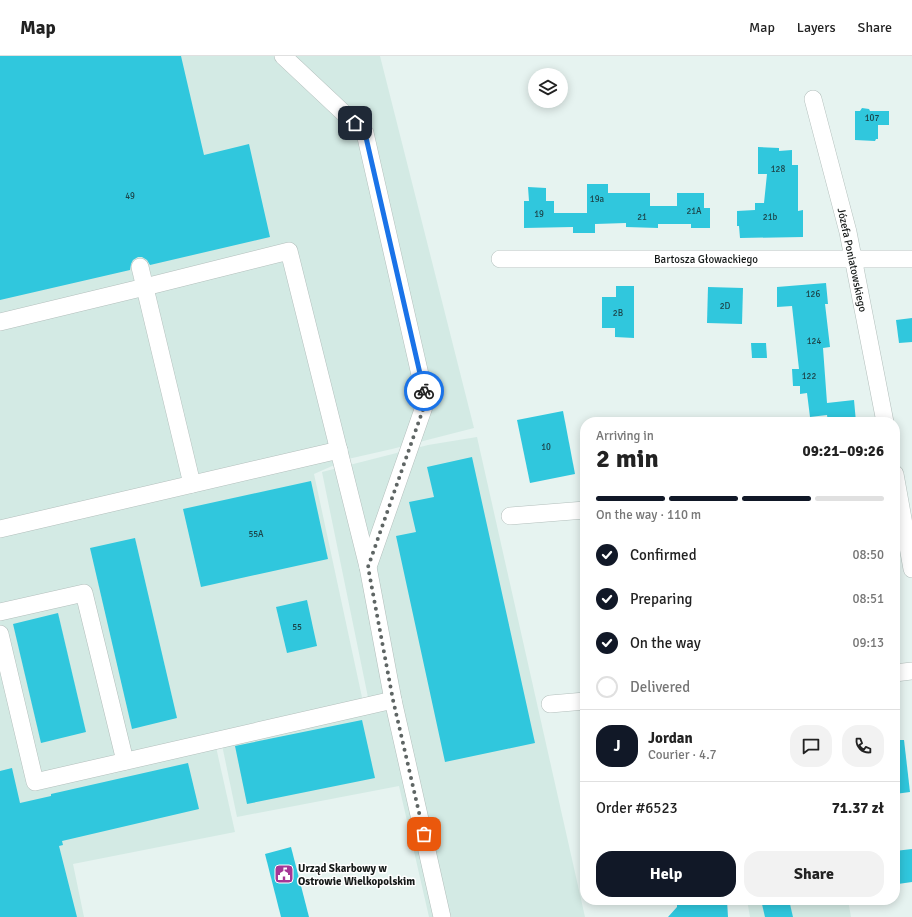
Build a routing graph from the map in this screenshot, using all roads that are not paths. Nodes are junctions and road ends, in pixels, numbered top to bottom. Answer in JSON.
{"nodes":[{"id":1,"x":283,"y":56,"type":"edge"},
{"id":2,"x":813,"y":99,"type":"dead end"},
{"id":3,"x":500,"y":259,"type":"dead end"},
{"id":4,"x":853,"y":259,"type":"junction"},
{"id":5,"x":912,"y":259,"type":"edge"},
{"id":6,"x":140,"y":267,"type":"dead end"},
{"id":7,"x":145,"y":287,"type":"junction"},
{"id":8,"x":0,"y":322,"type":"edge"},
{"id":9,"x":884,"y":417,"type":"edge"},
{"id":10,"x":339,"y":450,"type":"junction"},
{"id":11,"x":192,"y":484,"type":"junction"},
{"id":12,"x":900,"y":496,"type":"edge"},
{"id":13,"x":580,"y":510,"type":"edge"},
{"id":14,"x":510,"y":516,"type":"dead end"},
{"id":15,"x":908,"y":527,"type":"edge"},
{"id":16,"x":0,"y":529,"type":"edge"},
{"id":17,"x":368,"y":567,"type":"junction"},
{"id":18,"x":912,"y":569,"type":"edge"},
{"id":19,"x":0,"y":612,"type":"edge"},
{"id":20,"x":0,"y":634,"type":"edge"},
{"id":21,"x":912,"y":671,"type":"edge"},
{"id":22,"x":900,"y":672,"type":"edge"},
{"id":23,"x":393,"y":700,"type":"junction"},
{"id":24,"x":580,"y":701,"type":"edge"},
{"id":25,"x":550,"y":704,"type":"dead end"},
{"id":26,"x":125,"y":761,"type":"junction"},
{"id":27,"x":442,"y":917,"type":"edge"}],
"edges":[{"from":1,"to":17,"type":"street"},
{"from":2,"to":4,"type":"street","name":"Józefa Poniatowskiego"},
{"from":3,"to":4,"type":"street","name":"Bartosza Głowackiego"},
{"from":4,"to":5,"type":"street","name":"Bartosza Głowackiego"},
{"from":4,"to":9,"type":"street","name":"Józefa Poniatowskiego"},
{"from":6,"to":7,"type":"street"},
{"from":7,"to":8,"type":"street"},
{"from":7,"to":10,"type":"street"},
{"from":7,"to":11,"type":"street"},
{"from":10,"to":11,"type":"street"},
{"from":10,"to":17,"type":"street"},
{"from":11,"to":16,"type":"street"},
{"from":12,"to":15,"type":"street"},
{"from":13,"to":14,"type":"street"},
{"from":15,"to":18,"type":"street"},
{"from":17,"to":23,"type":"street"},
{"from":19,"to":26,"type":"street"},
{"from":20,"to":26,"type":"street"},
{"from":21,"to":22,"type":"street"},
{"from":23,"to":26,"type":"street"},
{"from":23,"to":27,"type":"street"},
{"from":24,"to":25,"type":"street"}]}
